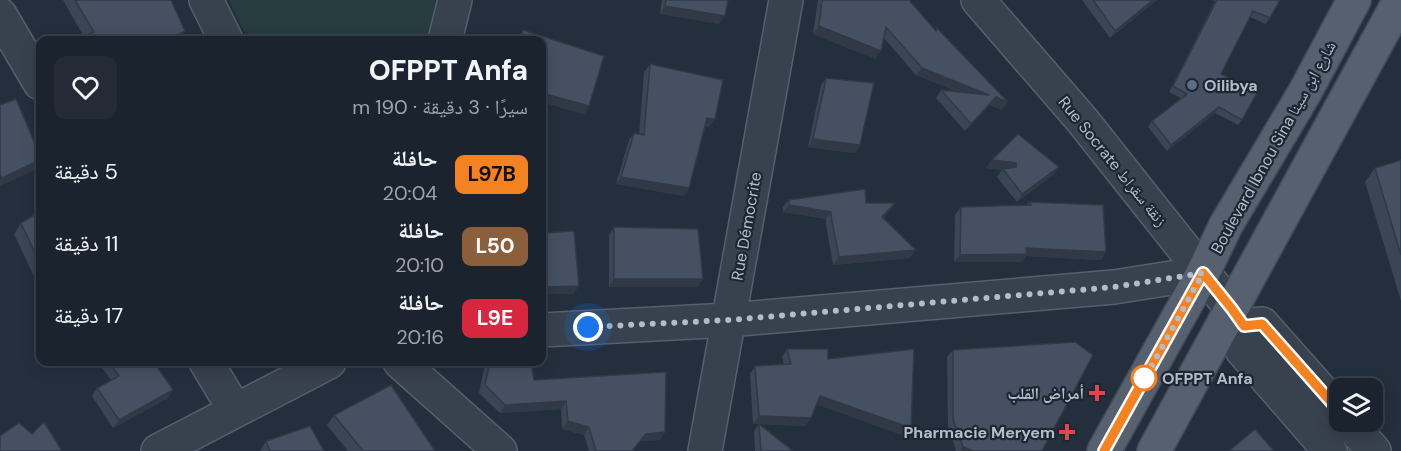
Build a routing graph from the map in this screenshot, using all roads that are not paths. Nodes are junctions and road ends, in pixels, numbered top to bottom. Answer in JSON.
{"nodes":[{"id":1,"x":206,"y":0,"type":"edge"},
{"id":2,"x":455,"y":0,"type":"edge"},
{"id":3,"x":786,"y":0,"type":"edge"},
{"id":4,"x":978,"y":0,"type":"edge"},
{"id":5,"x":1354,"y":0,"type":"edge"},
{"id":6,"x":1400,"y":0,"type":"edge"},
{"id":7,"x":0,"y":15,"type":"edge"},
{"id":8,"x":224,"y":36,"type":"edge"},
{"id":9,"x":446,"y":36,"type":"edge"},
{"id":10,"x":36,"y":76,"type":"edge"},
{"id":11,"x":1203,"y":273,"type":"junction"},
{"id":12,"x":1238,"y":318,"type":"junction"},
{"id":13,"x":729,"y":320,"type":"junction"},
{"id":14,"x":546,"y":330,"type":"edge"},
{"id":15,"x":208,"y":366,"type":"edge"},
{"id":16,"x":321,"y":366,"type":"edge"},
{"id":17,"x":404,"y":366,"type":"edge"},
{"id":18,"x":1329,"y":400,"type":"edge"},
{"id":19,"x":235,"y":410,"type":"junction"},
{"id":20,"x":1357,"y":432,"type":"edge"},
{"id":21,"x":158,"y":451,"type":"edge"},
{"id":22,"x":500,"y":451,"type":"edge"},
{"id":23,"x":705,"y":451,"type":"edge"},
{"id":24,"x":1104,"y":451,"type":"edge"},
{"id":25,"x":1154,"y":451,"type":"edge"},
{"id":26,"x":1330,"y":451,"type":"edge"},
{"id":27,"x":1374,"y":451,"type":"edge"}],
"edges":[{"from":1,"to":8,"type":"street"},
{"from":2,"to":9,"type":"street"},
{"from":3,"to":13,"type":"street","name":"Rue Démocrite"},
{"from":4,"to":11,"type":"street","name":"Rue Socrate زنقة سقراط"},
{"from":5,"to":11,"type":"main road","name":"Boulevard Ibnou Sina شارع ابن سينا"},
{"from":6,"to":12,"type":"main road"},
{"from":7,"to":10,"type":"street"},
{"from":11,"to":12,"type":"street","name":"Rue Socrate زنقة سقراط"},
{"from":11,"to":13,"type":"street"},
{"from":11,"to":24,"type":"main road","name":"Boulevard Ibnou Sina شارع ابن سينا"},
{"from":12,"to":18,"type":"street"},
{"from":12,"to":25,"type":"main road"},
{"from":12,"to":26,"type":"street"},
{"from":13,"to":14,"type":"street"},
{"from":13,"to":23,"type":"street","name":"Rue Démocrite"},
{"from":15,"to":19,"type":"street"},
{"from":16,"to":19,"type":"street"},
{"from":17,"to":22,"type":"street"},
{"from":19,"to":21,"type":"street"},
{"from":20,"to":27,"type":"street"}]}
